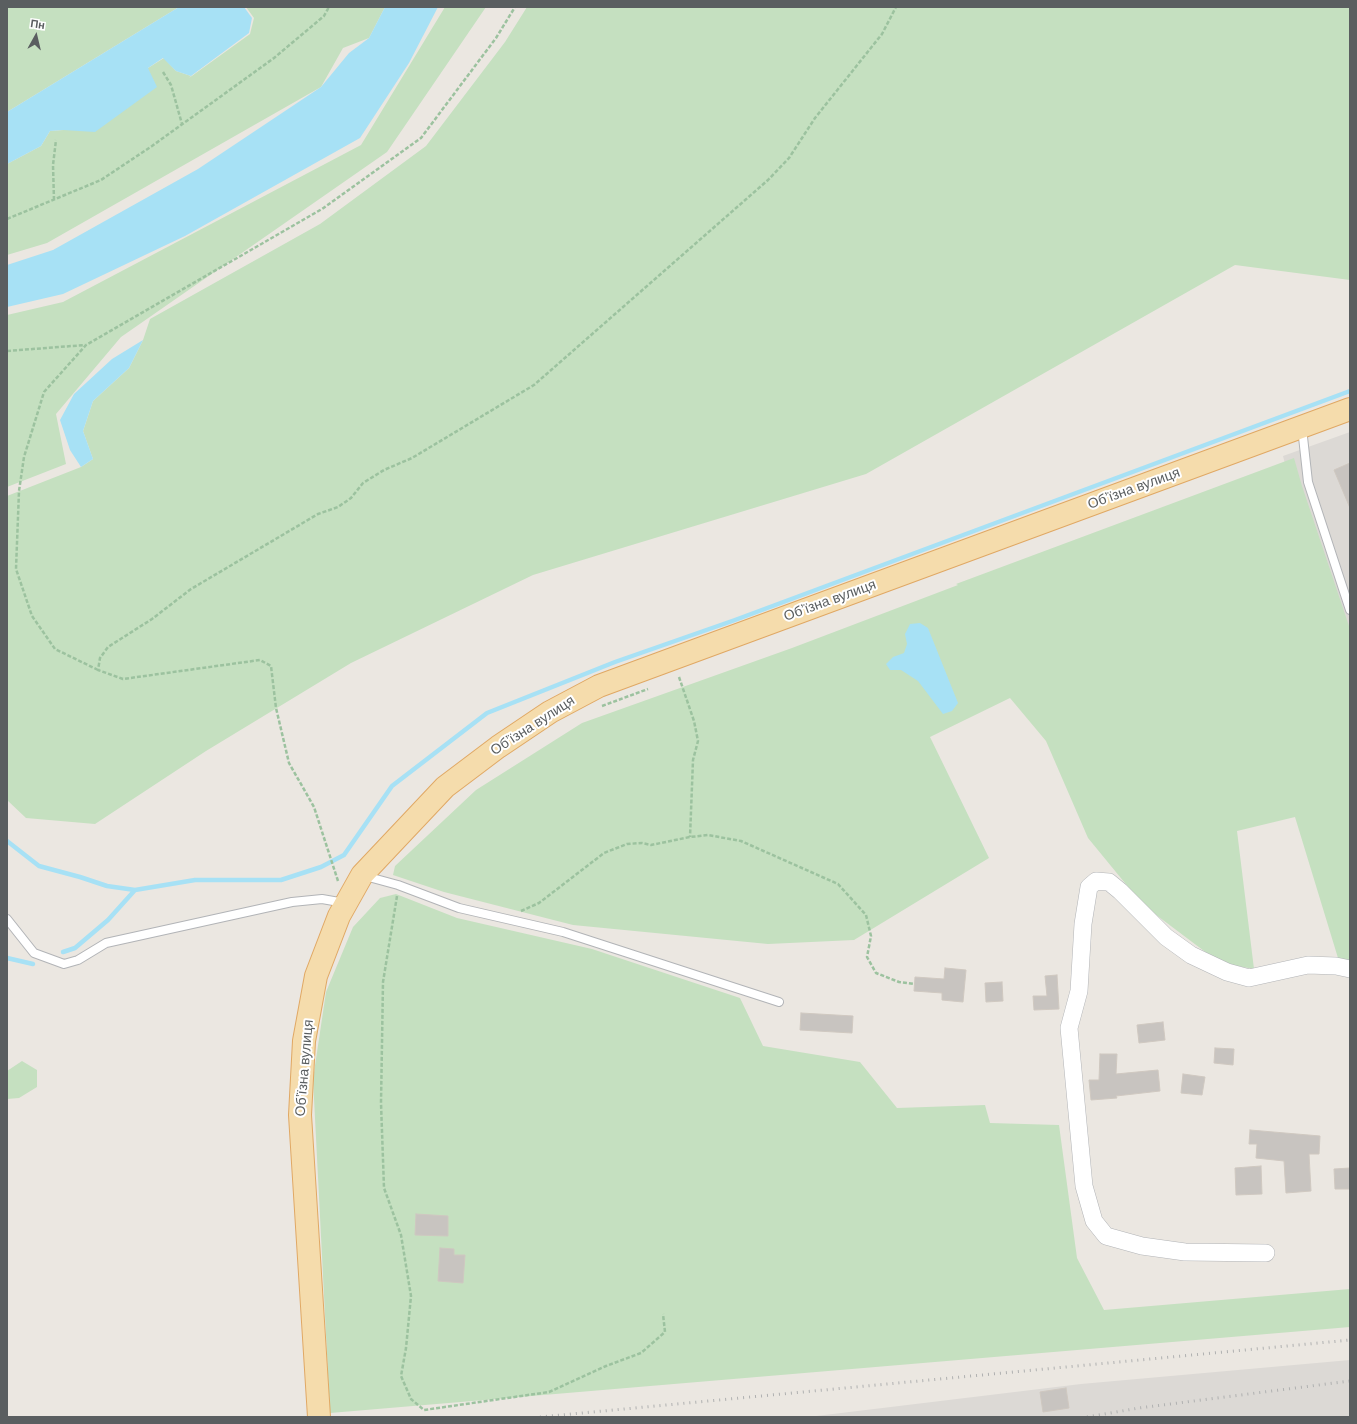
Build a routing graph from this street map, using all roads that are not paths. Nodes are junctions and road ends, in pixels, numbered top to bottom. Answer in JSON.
{"nodes":[{"id":1,"x":1350,"y":409,"type":"edge"},
{"id":2,"x":1301,"y":427,"type":"junction"},
{"id":3,"x":1350,"y":610,"type":"edge"},
{"id":4,"x":362,"y":875,"type":"junction"},
{"id":5,"x":345,"y":903,"type":"junction"},
{"id":6,"x":7,"y":919,"type":"edge"},
{"id":7,"x":1350,"y":968,"type":"edge"},
{"id":8,"x":780,"y":1002,"type":"dead end"},
{"id":9,"x":1266,"y":1253,"type":"dead end"},
{"id":10,"x":319,"y":1417,"type":"edge"}],
"edges":[{"from":1,"to":2,"type":"main road","name":"Обʼїзна вулиця"},
{"from":2,"to":3,"type":"lane"},
{"from":2,"to":4,"type":"main road","name":"Обʼїзна вулиця"},
{"from":4,"to":5,"type":"main road","name":"Обʼїзна вулиця"},
{"from":4,"to":8,"type":"lane"},
{"from":5,"to":6,"type":"lane"},
{"from":5,"to":10,"type":"main road","name":"Обʼїзна вулиця"},
{"from":7,"to":9,"type":"street"}]}
